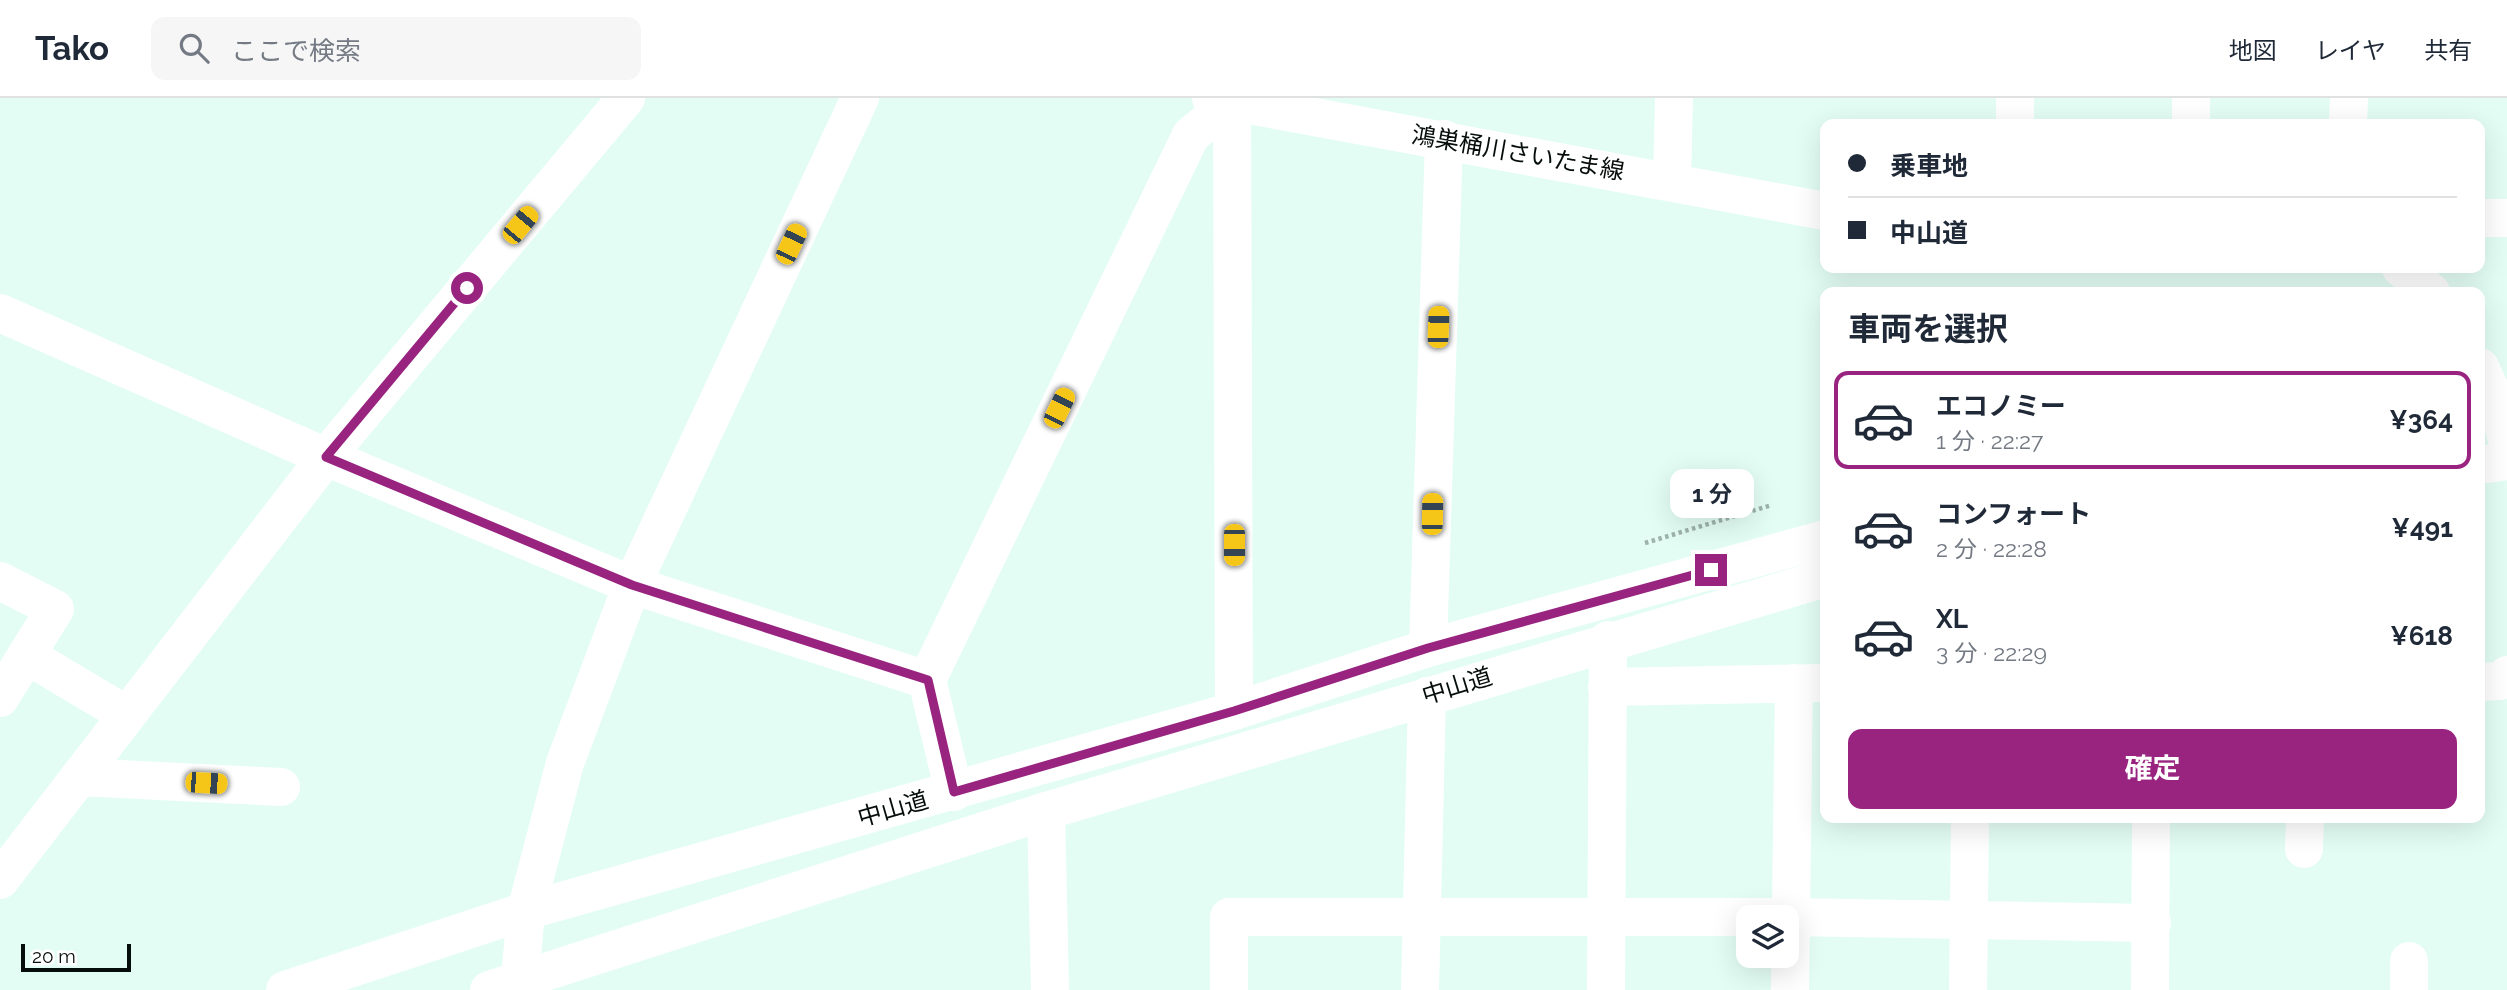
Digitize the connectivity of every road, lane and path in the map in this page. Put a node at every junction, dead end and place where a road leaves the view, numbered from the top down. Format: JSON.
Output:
{"nodes":[{"id":1,"x":626,"y":98,"type":"edge"},
{"id":2,"x":860,"y":98,"type":"edge"},
{"id":3,"x":1674,"y":98,"type":"edge"},
{"id":4,"x":2015,"y":98,"type":"edge"},
{"id":5,"x":2191,"y":98,"type":"edge"},
{"id":6,"x":2349,"y":98,"type":"edge"},
{"id":7,"x":1222,"y":100,"type":"edge"},
{"id":8,"x":2015,"y":119,"type":"edge"},
{"id":9,"x":2191,"y":119,"type":"edge"},
{"id":10,"x":2348,"y":119,"type":"edge"},
{"id":11,"x":1444,"y":139,"type":"junction"},
{"id":12,"x":1672,"y":181,"type":"junction"},
{"id":13,"x":1820,"y":210,"type":"edge"},
{"id":14,"x":2485,"y":218,"type":"edge"},
{"id":15,"x":2507,"y":218,"type":"edge"},
{"id":16,"x":2407,"y":273,"type":"edge"},
{"id":17,"x":2425,"y":287,"type":"edge"},
{"id":18,"x":0,"y":313,"type":"edge"},
{"id":19,"x":2485,"y":381,"type":"edge"},
{"id":20,"x":2498,"y":418,"type":"edge"},
{"id":21,"x":326,"y":457,"type":"junction"},
{"id":22,"x":2507,"y":461,"type":"edge"},
{"id":23,"x":2485,"y":464,"type":"edge"},
{"id":24,"x":1772,"y":505,"type":"dead end"},
{"id":25,"x":1820,"y":540,"type":"edge"},
{"id":26,"x":1645,"y":542,"type":"dead end"},
{"id":27,"x":1820,"y":579,"type":"edge"},
{"id":28,"x":0,"y":581,"type":"edge"},
{"id":29,"x":632,"y":585,"type":"junction"},
{"id":30,"x":1608,"y":640,"type":"junction"},
{"id":31,"x":1428,"y":648,"type":"junction"},
{"id":32,"x":26,"y":655,"type":"junction"},
{"id":33,"x":2507,"y":675,"type":"edge"},
{"id":34,"x":928,"y":680,"type":"junction"},
{"id":35,"x":2485,"y":682,"type":"edge"},
{"id":36,"x":1810,"y":683,"type":"edge"},
{"id":37,"x":1607,"y":687,"type":"junction"},
{"id":38,"x":1427,"y":696,"type":"junction"},
{"id":39,"x":0,"y":698,"type":"edge"},
{"id":40,"x":1234,"y":711,"type":"junction"},
{"id":41,"x":127,"y":715,"type":"junction"},
{"id":42,"x":79,"y":777,"type":"junction"},
{"id":43,"x":281,"y":786,"type":"dead end"},
{"id":44,"x":954,"y":792,"type":"junction"},
{"id":45,"x":1046,"y":811,"type":"junction"},
{"id":46,"x":1970,"y":823,"type":"edge"},
{"id":47,"x":2151,"y":823,"type":"edge"},
{"id":48,"x":0,"y":880,"type":"edge"},
{"id":49,"x":1789,"y":905,"type":"edge"},
{"id":50,"x":526,"y":911,"type":"junction"},
{"id":51,"x":1606,"y":914,"type":"junction"},
{"id":52,"x":1421,"y":916,"type":"junction"},
{"id":53,"x":1736,"y":916,"type":"edge"},
{"id":54,"x":1799,"y":917,"type":"edge"},
{"id":55,"x":1969,"y":920,"type":"junction"},
{"id":56,"x":2152,"y":923,"type":"junction"},
{"id":57,"x":1789,"y":968,"type":"edge"},
{"id":58,"x":509,"y":987,"type":"edge"},
{"id":59,"x":285,"y":990,"type":"edge"},
{"id":60,"x":1050,"y":990,"type":"edge"},
{"id":61,"x":1229,"y":990,"type":"edge"},
{"id":62,"x":1420,"y":990,"type":"edge"},
{"id":63,"x":1606,"y":990,"type":"edge"},
{"id":64,"x":1790,"y":990,"type":"edge"},
{"id":65,"x":1968,"y":990,"type":"edge"},
{"id":66,"x":2150,"y":990,"type":"edge"}],
"edges":[{"from":1,"to":21,"type":"main road"},
{"from":2,"to":29,"type":"main road"},
{"from":3,"to":12,"type":"main road"},
{"from":4,"to":8,"type":"main road"},
{"from":5,"to":9,"type":"main road"},
{"from":6,"to":10,"type":"main road"},
{"from":7,"to":11,"type":"main road","name":"鴻巣桶川さいたま線"},
{"from":7,"to":34,"type":"main road"},
{"from":7,"to":40,"type":"main road"},
{"from":11,"to":12,"type":"main road","name":"鴻巣桶川さいたま線"},
{"from":11,"to":31,"type":"main road"},
{"from":12,"to":13,"type":"main road","name":"鴻巣桶川さいたま線"},
{"from":14,"to":15,"type":"main road"},
{"from":16,"to":17,"type":"main road"},
{"from":18,"to":21,"type":"main road"},
{"from":19,"to":20,"type":"main road"},
{"from":21,"to":29,"type":"main road"},
{"from":21,"to":41,"type":"main road"},
{"from":22,"to":23,"type":"main road"},
{"from":24,"to":26,"type":"path"},
{"from":25,"to":31,"type":"main road","name":"中山道"},
{"from":27,"to":30,"type":"main road","name":"中山道"},
{"from":28,"to":32,"type":"main road"},
{"from":29,"to":34,"type":"main road"},
{"from":29,"to":50,"type":"main road"},
{"from":30,"to":37,"type":"main road"},
{"from":30,"to":38,"type":"main road","name":"中山道"},
{"from":31,"to":40,"type":"main road","name":"中山道"},
{"from":32,"to":39,"type":"main road"},
{"from":32,"to":41,"type":"main road"},
{"from":33,"to":35,"type":"main road"},
{"from":34,"to":44,"type":"main road"},
{"from":36,"to":37,"type":"main road"},
{"from":36,"to":49,"type":"main road"},
{"from":37,"to":51,"type":"main road"},
{"from":38,"to":45,"type":"main road","name":"中山道"},
{"from":38,"to":52,"type":"main road"},
{"from":40,"to":44,"type":"main road","name":"中山道"},
{"from":41,"to":42,"type":"main road"},
{"from":42,"to":43,"type":"main road"},
{"from":42,"to":48,"type":"main road"},
{"from":44,"to":50,"type":"main road","name":"中山道"},
{"from":45,"to":58,"type":"main road","name":"中山道"},
{"from":45,"to":60,"type":"main road"},
{"from":46,"to":55,"type":"main road"},
{"from":47,"to":56,"type":"main road"},
{"from":50,"to":58,"type":"main road"},
{"from":50,"to":59,"type":"main road","name":"中山道"},
{"from":51,"to":52,"type":"main road"},
{"from":51,"to":53,"type":"main road"},
{"from":51,"to":63,"type":"main road"},
{"from":52,"to":61,"type":"main road"},
{"from":52,"to":62,"type":"main road"},
{"from":54,"to":55,"type":"main road"},
{"from":55,"to":56,"type":"main road"},
{"from":55,"to":65,"type":"main road"},
{"from":56,"to":66,"type":"main road"},
{"from":57,"to":64,"type":"main road"}]}
